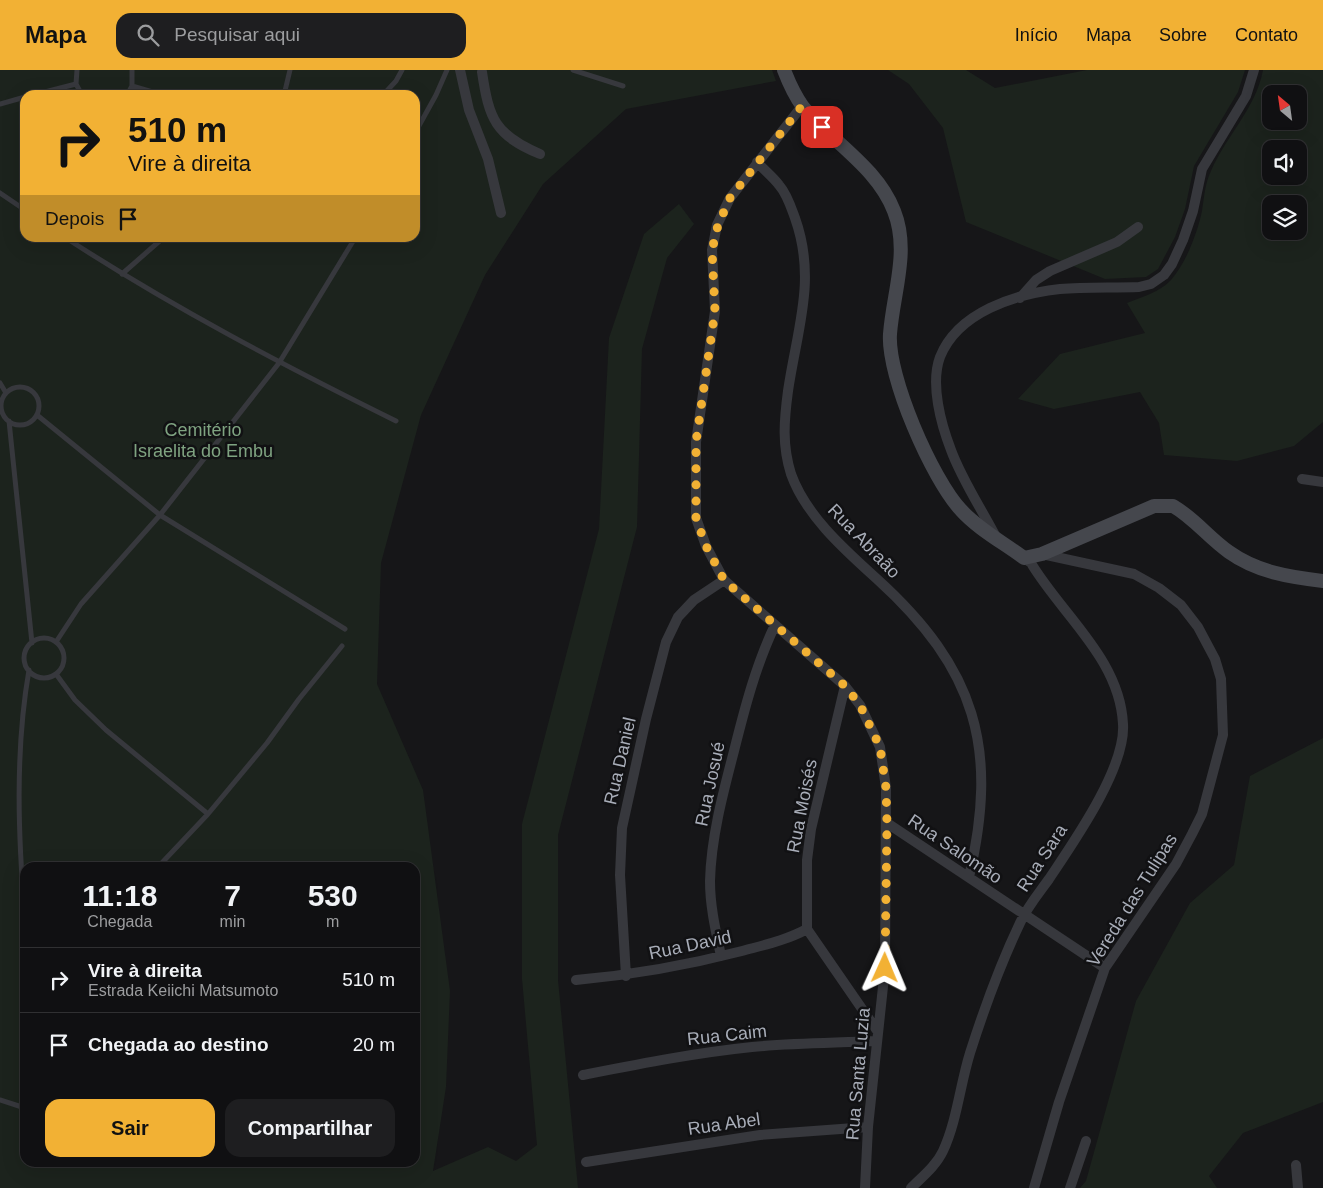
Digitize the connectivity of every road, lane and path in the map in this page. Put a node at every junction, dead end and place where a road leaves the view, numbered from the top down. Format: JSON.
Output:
{"nodes":[{"id":1,"x":76,"y":70,"type":"edge"},
{"id":2,"x":132,"y":70,"type":"edge"},
{"id":3,"x":290,"y":70,"type":"edge"},
{"id":4,"x":402,"y":70,"type":"edge"},
{"id":5,"x":448,"y":70,"type":"edge"},
{"id":6,"x":460,"y":70,"type":"edge"},
{"id":7,"x":573,"y":70,"type":"edge"},
{"id":8,"x":784,"y":70,"type":"edge"},
{"id":9,"x":1254,"y":70,"type":"edge"},
{"id":10,"x":482,"y":72,"type":"dead end"},
{"id":11,"x":76,"y":84,"type":"junction"},
{"id":12,"x":132,"y":86,"type":"junction"},
{"id":13,"x":623,"y":86,"type":"dead end"},
{"id":14,"x":53,"y":90,"type":"edge"},
{"id":15,"x":79,"y":90,"type":"edge"},
{"id":16,"x":130,"y":90,"type":"edge"},
{"id":17,"x":146,"y":90,"type":"edge"},
{"id":18,"x":285,"y":90,"type":"edge"},
{"id":19,"x":388,"y":90,"type":"edge"},
{"id":20,"x":20,"y":98,"type":"edge"},
{"id":21,"x":0,"y":104,"type":"edge"},
{"id":22,"x":802,"y":106,"type":"junction"},
{"id":23,"x":420,"y":123,"type":"edge"},
{"id":24,"x":540,"y":154,"type":"dead end"},
{"id":25,"x":757,"y":162,"type":"junction"},
{"id":26,"x":0,"y":194,"type":"edge"},
{"id":27,"x":20,"y":207,"type":"edge"},
{"id":28,"x":501,"y":214,"type":"dead end"},
{"id":29,"x":1138,"y":227,"type":"dead end"},
{"id":30,"x":72,"y":242,"type":"edge"},
{"id":31,"x":158,"y":242,"type":"edge"},
{"id":32,"x":353,"y":242,"type":"edge"},
{"id":33,"x":122,"y":274,"type":"junction"},
{"id":34,"x":1020,"y":298,"type":"junction"},
{"id":35,"x":279,"y":363,"type":"junction"},
{"id":36,"x":0,"y":383,"type":"edge"},
{"id":37,"x":6,"y":393,"type":"junction"},
{"id":38,"x":37,"y":415,"type":"junction"},
{"id":39,"x":9,"y":421,"type":"junction"},
{"id":40,"x":396,"y":421,"type":"dead end"},
{"id":41,"x":1302,"y":479,"type":"dead end"},
{"id":42,"x":1323,"y":482,"type":"edge"},
{"id":43,"x":160,"y":515,"type":"junction"},
{"id":44,"x":998,"y":540,"type":"junction"},
{"id":45,"x":1042,"y":554,"type":"junction"},
{"id":46,"x":1024,"y":558,"type":"junction"},
{"id":47,"x":724,"y":580,"type":"junction"},
{"id":48,"x":1323,"y":581,"type":"edge"},
{"id":49,"x":775,"y":625,"type":"junction"},
{"id":50,"x":345,"y":629,"type":"dead end"},
{"id":51,"x":56,"y":642,"type":"junction"},
{"id":52,"x":32,"y":643,"type":"junction"},
{"id":53,"x":342,"y":646,"type":"dead end"},
{"id":54,"x":29,"y":670,"type":"junction"},
{"id":55,"x":56,"y":674,"type":"junction"},
{"id":56,"x":845,"y":686,"type":"junction"},
{"id":57,"x":208,"y":814,"type":"junction"},
{"id":58,"x":887,"y":823,"type":"junction"},
{"id":59,"x":22,"y":862,"type":"edge"},
{"id":60,"x":163,"y":862,"type":"edge"},
{"id":61,"x":969,"y":877,"type":"junction"},
{"id":62,"x":1024,"y":914,"type":"junction"},
{"id":63,"x":807,"y":929,"type":"junction"},
{"id":64,"x":721,"y":956,"type":"junction"},
{"id":65,"x":1105,"y":968,"type":"junction"},
{"id":66,"x":626,"y":976,"type":"junction"},
{"id":67,"x":576,"y":980,"type":"dead end"},
{"id":68,"x":878,"y":1037,"type":"junction"},
{"id":69,"x":583,"y":1076,"type":"dead end"},
{"id":70,"x":0,"y":1100,"type":"edge"},
{"id":71,"x":20,"y":1106,"type":"edge"},
{"id":72,"x":868,"y":1127,"type":"junction"},
{"id":73,"x":1086,"y":1142,"type":"dead end"},
{"id":74,"x":586,"y":1162,"type":"dead end"},
{"id":75,"x":1296,"y":1165,"type":"dead end"},
{"id":76,"x":865,"y":1188,"type":"edge"},
{"id":77,"x":911,"y":1188,"type":"edge"},
{"id":78,"x":1034,"y":1188,"type":"edge"},
{"id":79,"x":1070,"y":1188,"type":"edge"},
{"id":80,"x":1298,"y":1188,"type":"edge"}],
"edges":[{"from":1,"to":11,"type":"lane"},
{"from":2,"to":12,"type":"lane"},
{"from":3,"to":18,"type":"lane"},
{"from":4,"to":19,"type":"lane"},
{"from":5,"to":23,"type":"lane"},
{"from":6,"to":28,"type":"street"},
{"from":7,"to":13,"type":"lane"},
{"from":8,"to":22,"type":"main road"},
{"from":9,"to":34,"type":"street"},
{"from":10,"to":24,"type":"street"},
{"from":11,"to":14,"type":"lane"},
{"from":11,"to":15,"type":"lane"},
{"from":12,"to":16,"type":"lane"},
{"from":12,"to":17,"type":"lane"},
{"from":20,"to":21,"type":"lane"},
{"from":22,"to":25,"type":"street","name":"Rua Santa Luzia"},
{"from":22,"to":44,"type":"main road"},
{"from":25,"to":47,"type":"street","name":"Rua Santa Luzia"},
{"from":25,"to":61,"type":"street","name":"Rua Abraão"},
{"from":26,"to":27,"type":"lane"},
{"from":29,"to":34,"type":"street"},
{"from":30,"to":33,"type":"lane"},
{"from":31,"to":33,"type":"lane"},
{"from":32,"to":35,"type":"lane"},
{"from":33,"to":35,"type":"lane"},
{"from":34,"to":44,"type":"street"},
{"from":35,"to":40,"type":"lane"},
{"from":35,"to":43,"type":"lane"},
{"from":36,"to":37,"type":"lane"},
{"from":37,"to":38,"type":"lane"},
{"from":37,"to":39,"type":"lane"},
{"from":38,"to":39,"type":"lane"},
{"from":38,"to":43,"type":"lane"},
{"from":39,"to":52,"type":"lane"},
{"from":41,"to":42,"type":"street"},
{"from":43,"to":50,"type":"lane"},
{"from":43,"to":51,"type":"lane"},
{"from":44,"to":46,"type":"main road"},
{"from":45,"to":46,"type":"main road"},
{"from":45,"to":48,"type":"main road"},
{"from":45,"to":65,"type":"street","name":"Vereda das Tulipas"},
{"from":46,"to":62,"type":"street","name":"Rua Sara"},
{"from":47,"to":49,"type":"street","name":"Rua Santa Luzia"},
{"from":47,"to":66,"type":"street","name":"Rua Daniel"},
{"from":49,"to":56,"type":"street","name":"Rua Santa Luzia"},
{"from":49,"to":64,"type":"street","name":"Rua Josué"},
{"from":51,"to":52,"type":"lane"},
{"from":51,"to":55,"type":"lane"},
{"from":52,"to":54,"type":"lane"},
{"from":53,"to":57,"type":"lane"},
{"from":54,"to":55,"type":"lane"},
{"from":54,"to":59,"type":"lane"},
{"from":55,"to":57,"type":"lane"},
{"from":56,"to":58,"type":"street","name":"Rua Santa Luzia"},
{"from":56,"to":63,"type":"street","name":"Rua Moisés"},
{"from":57,"to":60,"type":"lane"},
{"from":58,"to":61,"type":"street","name":"Rua Salomão"},
{"from":58,"to":68,"type":"street","name":"Rua Santa Luzia"},
{"from":61,"to":62,"type":"street","name":"Rua Salomão"},
{"from":62,"to":65,"type":"street","name":"Rua Salomão"},
{"from":62,"to":77,"type":"street","name":"Rua Sara"},
{"from":63,"to":64,"type":"street","name":"Rua David"},
{"from":63,"to":68,"type":"street"},
{"from":64,"to":66,"type":"street","name":"Rua David"},
{"from":65,"to":78,"type":"street","name":"Vereda das Tulipas"},
{"from":66,"to":67,"type":"street","name":"Rua David"},
{"from":68,"to":69,"type":"street","name":"Rua Caim"},
{"from":68,"to":72,"type":"street","name":"Rua Santa Luzia"},
{"from":70,"to":71,"type":"lane"},
{"from":72,"to":74,"type":"street","name":"Rua Abel"},
{"from":72,"to":76,"type":"street","name":"Rua Santa Luzia"},
{"from":73,"to":79,"type":"street"},
{"from":75,"to":80,"type":"street"}]}
